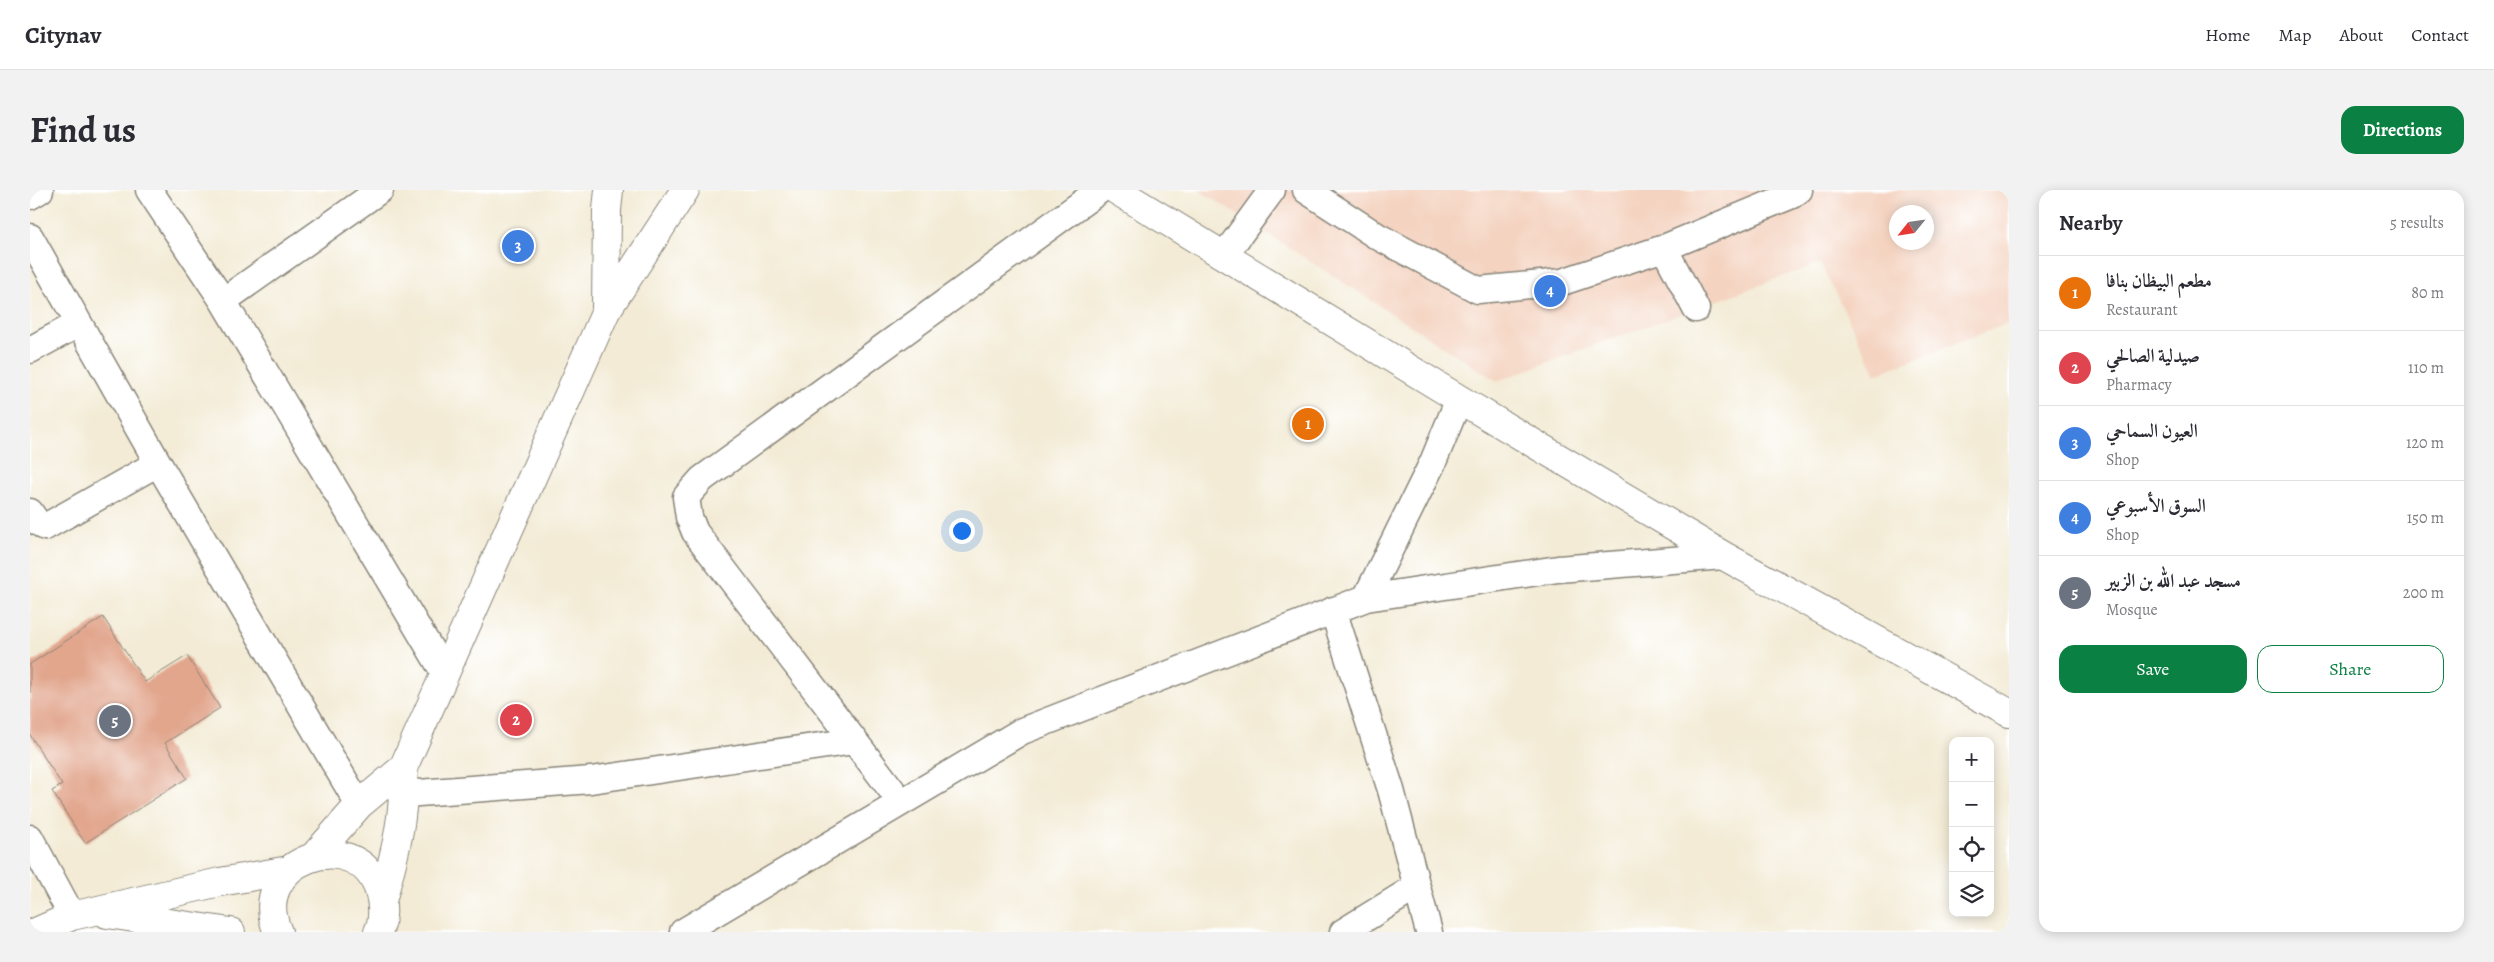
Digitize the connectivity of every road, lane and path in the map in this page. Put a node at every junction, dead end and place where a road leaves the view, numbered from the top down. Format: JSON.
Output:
{"nodes":[{"id":1,"x":40,"y":190,"type":"edge"},
{"id":2,"x":149,"y":190,"type":"edge"},
{"id":3,"x":380,"y":190,"type":"edge"},
{"id":4,"x":609,"y":190,"type":"edge"},
{"id":5,"x":685,"y":190,"type":"edge"},
{"id":6,"x":1100,"y":190,"type":"edge"},
{"id":7,"x":1116,"y":190,"type":"edge"},
{"id":8,"x":1272,"y":190,"type":"edge"},
{"id":9,"x":1306,"y":190,"type":"edge"},
{"id":10,"x":1799,"y":190,"type":"edge"},
{"id":11,"x":30,"y":196,"type":"edge"},
{"id":12,"x":30,"y":237,"type":"edge"},
{"id":13,"x":1664,"y":248,"type":"junction"},
{"id":14,"x":1224,"y":256,"type":"junction"},
{"id":15,"x":223,"y":301,"type":"junction"},
{"id":16,"x":1696,"y":309,"type":"dead end"},
{"id":17,"x":606,"y":311,"type":"junction"},
{"id":18,"x":78,"y":324,"type":"junction"},
{"id":19,"x":30,"y":350,"type":"edge"},
{"id":20,"x":1459,"y":399,"type":"junction"},
{"id":21,"x":158,"y":463,"type":"junction"},
{"id":22,"x":30,"y":512,"type":"edge"},
{"id":23,"x":1724,"y":556,"type":"junction"},
{"id":24,"x":1366,"y":598,"type":"junction"},
{"id":25,"x":1333,"y":610,"type":"junction"},
{"id":26,"x":445,"y":674,"type":"junction"},
{"id":27,"x":2009,"y":713,"type":"edge"},
{"id":28,"x":854,"y":741,"type":"junction"},
{"id":29,"x":404,"y":781,"type":"junction"},
{"id":30,"x":901,"y":802,"type":"junction"},
{"id":31,"x":359,"y":805,"type":"junction"},
{"id":32,"x":30,"y":838,"type":"edge"},
{"id":33,"x":315,"y":855,"type":"junction"},
{"id":34,"x":289,"y":870,"type":"junction"},
{"id":35,"x":1416,"y":887,"type":"junction"},
{"id":36,"x":382,"y":901,"type":"junction"},
{"id":37,"x":81,"y":914,"type":"junction"},
{"id":38,"x":380,"y":931,"type":"edge"},
{"id":39,"x":36,"y":932,"type":"edge"},
{"id":40,"x":230,"y":932,"type":"edge"},
{"id":41,"x":278,"y":932,"type":"edge"},
{"id":42,"x":683,"y":932,"type":"edge"},
{"id":43,"x":1343,"y":932,"type":"edge"},
{"id":44,"x":1429,"y":932,"type":"edge"}],
"edges":[{"from":1,"to":11,"type":"street"},
{"from":2,"to":15,"type":"street"},
{"from":3,"to":15,"type":"street"},
{"from":4,"to":17,"type":"main road"},
{"from":5,"to":17,"type":"main road"},
{"from":6,"to":28,"type":"street"},
{"from":7,"to":14,"type":"main road"},
{"from":8,"to":14,"type":"street"},
{"from":9,"to":13,"type":"street"},
{"from":10,"to":13,"type":"street"},
{"from":12,"to":18,"type":"street"},
{"from":13,"to":16,"type":"street"},
{"from":14,"to":20,"type":"main road"},
{"from":15,"to":26,"type":"street"},
{"from":17,"to":26,"type":"main road"},
{"from":18,"to":19,"type":"street"},
{"from":18,"to":21,"type":"street"},
{"from":20,"to":23,"type":"main road"},
{"from":20,"to":24,"type":"street"},
{"from":21,"to":22,"type":"street"},
{"from":21,"to":31,"type":"street"},
{"from":23,"to":24,"type":"street"},
{"from":23,"to":27,"type":"main road"},
{"from":24,"to":25,"type":"street"},
{"from":25,"to":30,"type":"street"},
{"from":25,"to":35,"type":"street"},
{"from":26,"to":29,"type":"main road"},
{"from":28,"to":29,"type":"street"},
{"from":28,"to":30,"type":"street"},
{"from":29,"to":31,"type":"main road"},
{"from":29,"to":36,"type":"main road"},
{"from":30,"to":42,"type":"street"},
{"from":31,"to":33,"type":"main road"},
{"from":32,"to":37,"type":"street"},
{"from":33,"to":34,"type":"main road"},
{"from":33,"to":36,"type":"main road"},
{"from":34,"to":37,"type":"main road"},
{"from":34,"to":41,"type":"main road"},
{"from":35,"to":43,"type":"street"},
{"from":35,"to":44,"type":"street"},
{"from":36,"to":38,"type":"main road"},
{"from":37,"to":39,"type":"main road"},
{"from":37,"to":40,"type":"main road"}]}
